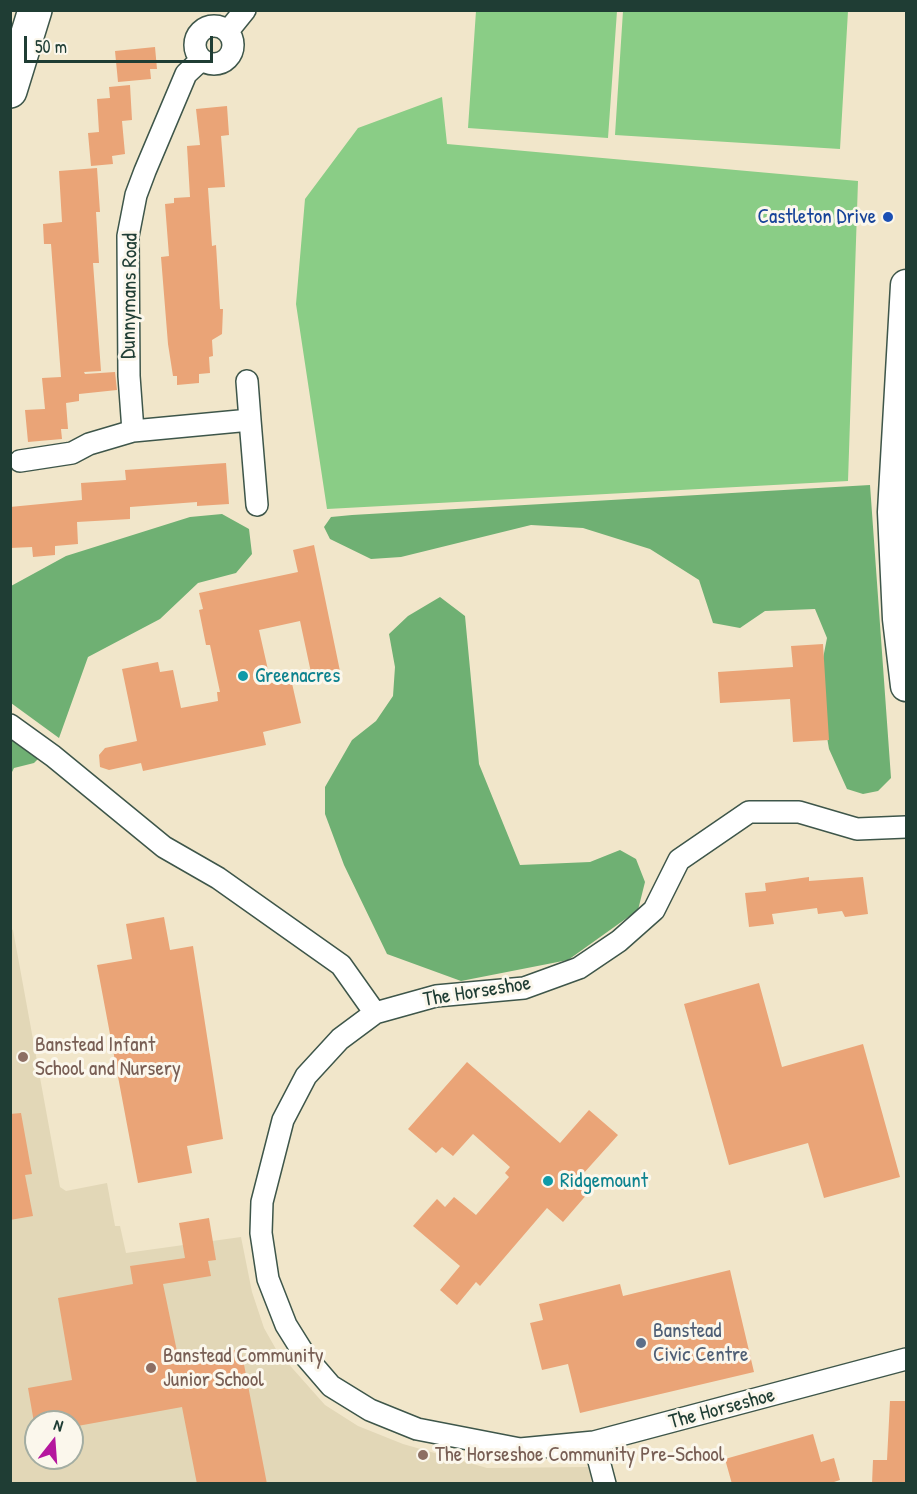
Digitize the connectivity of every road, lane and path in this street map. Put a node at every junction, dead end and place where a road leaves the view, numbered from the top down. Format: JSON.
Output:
{"nodes":[{"id":1,"x":35,"y":10,"type":"edge"},
{"id":2,"x":245,"y":10,"type":"edge"},
{"id":3,"x":10,"y":91,"type":"edge"},
{"id":4,"x":906,"y":285,"type":"edge"},
{"id":5,"x":247,"y":381,"type":"dead end"},
{"id":6,"x":250,"y":420,"type":"junction"},
{"id":7,"x":133,"y":431,"type":"junction"},
{"id":8,"x":20,"y":461,"type":"dead end"},
{"id":9,"x":257,"y":505,"type":"dead end"},
{"id":10,"x":900,"y":511,"type":"edge"},
{"id":11,"x":906,"y":686,"type":"edge"},
{"id":12,"x":10,"y":725,"type":"edge"},
{"id":13,"x":906,"y":827,"type":"edge"},
{"id":14,"x":375,"y":1013,"type":"junction"},
{"id":15,"x":906,"y":1359,"type":"edge"},
{"id":16,"x":594,"y":1442,"type":"junction"},
{"id":17,"x":605,"y":1484,"type":"edge"}],
"edges":[{"from":1,"to":3,"type":"highway"},
{"from":2,"to":7,"type":"street","name":"Dunnymans Road"},
{"from":4,"to":10,"type":"main road"},
{"from":5,"to":6,"type":"street"},
{"from":6,"to":7,"type":"street"},
{"from":6,"to":9,"type":"street"},
{"from":7,"to":8,"type":"street"},
{"from":10,"to":11,"type":"main road"},
{"from":12,"to":14,"type":"street"},
{"from":13,"to":14,"type":"street","name":"The Horseshoe"},
{"from":14,"to":16,"type":"street","name":"The Horseshoe"},
{"from":15,"to":16,"type":"street","name":"The Horseshoe"},
{"from":16,"to":17,"type":"street"}]}
